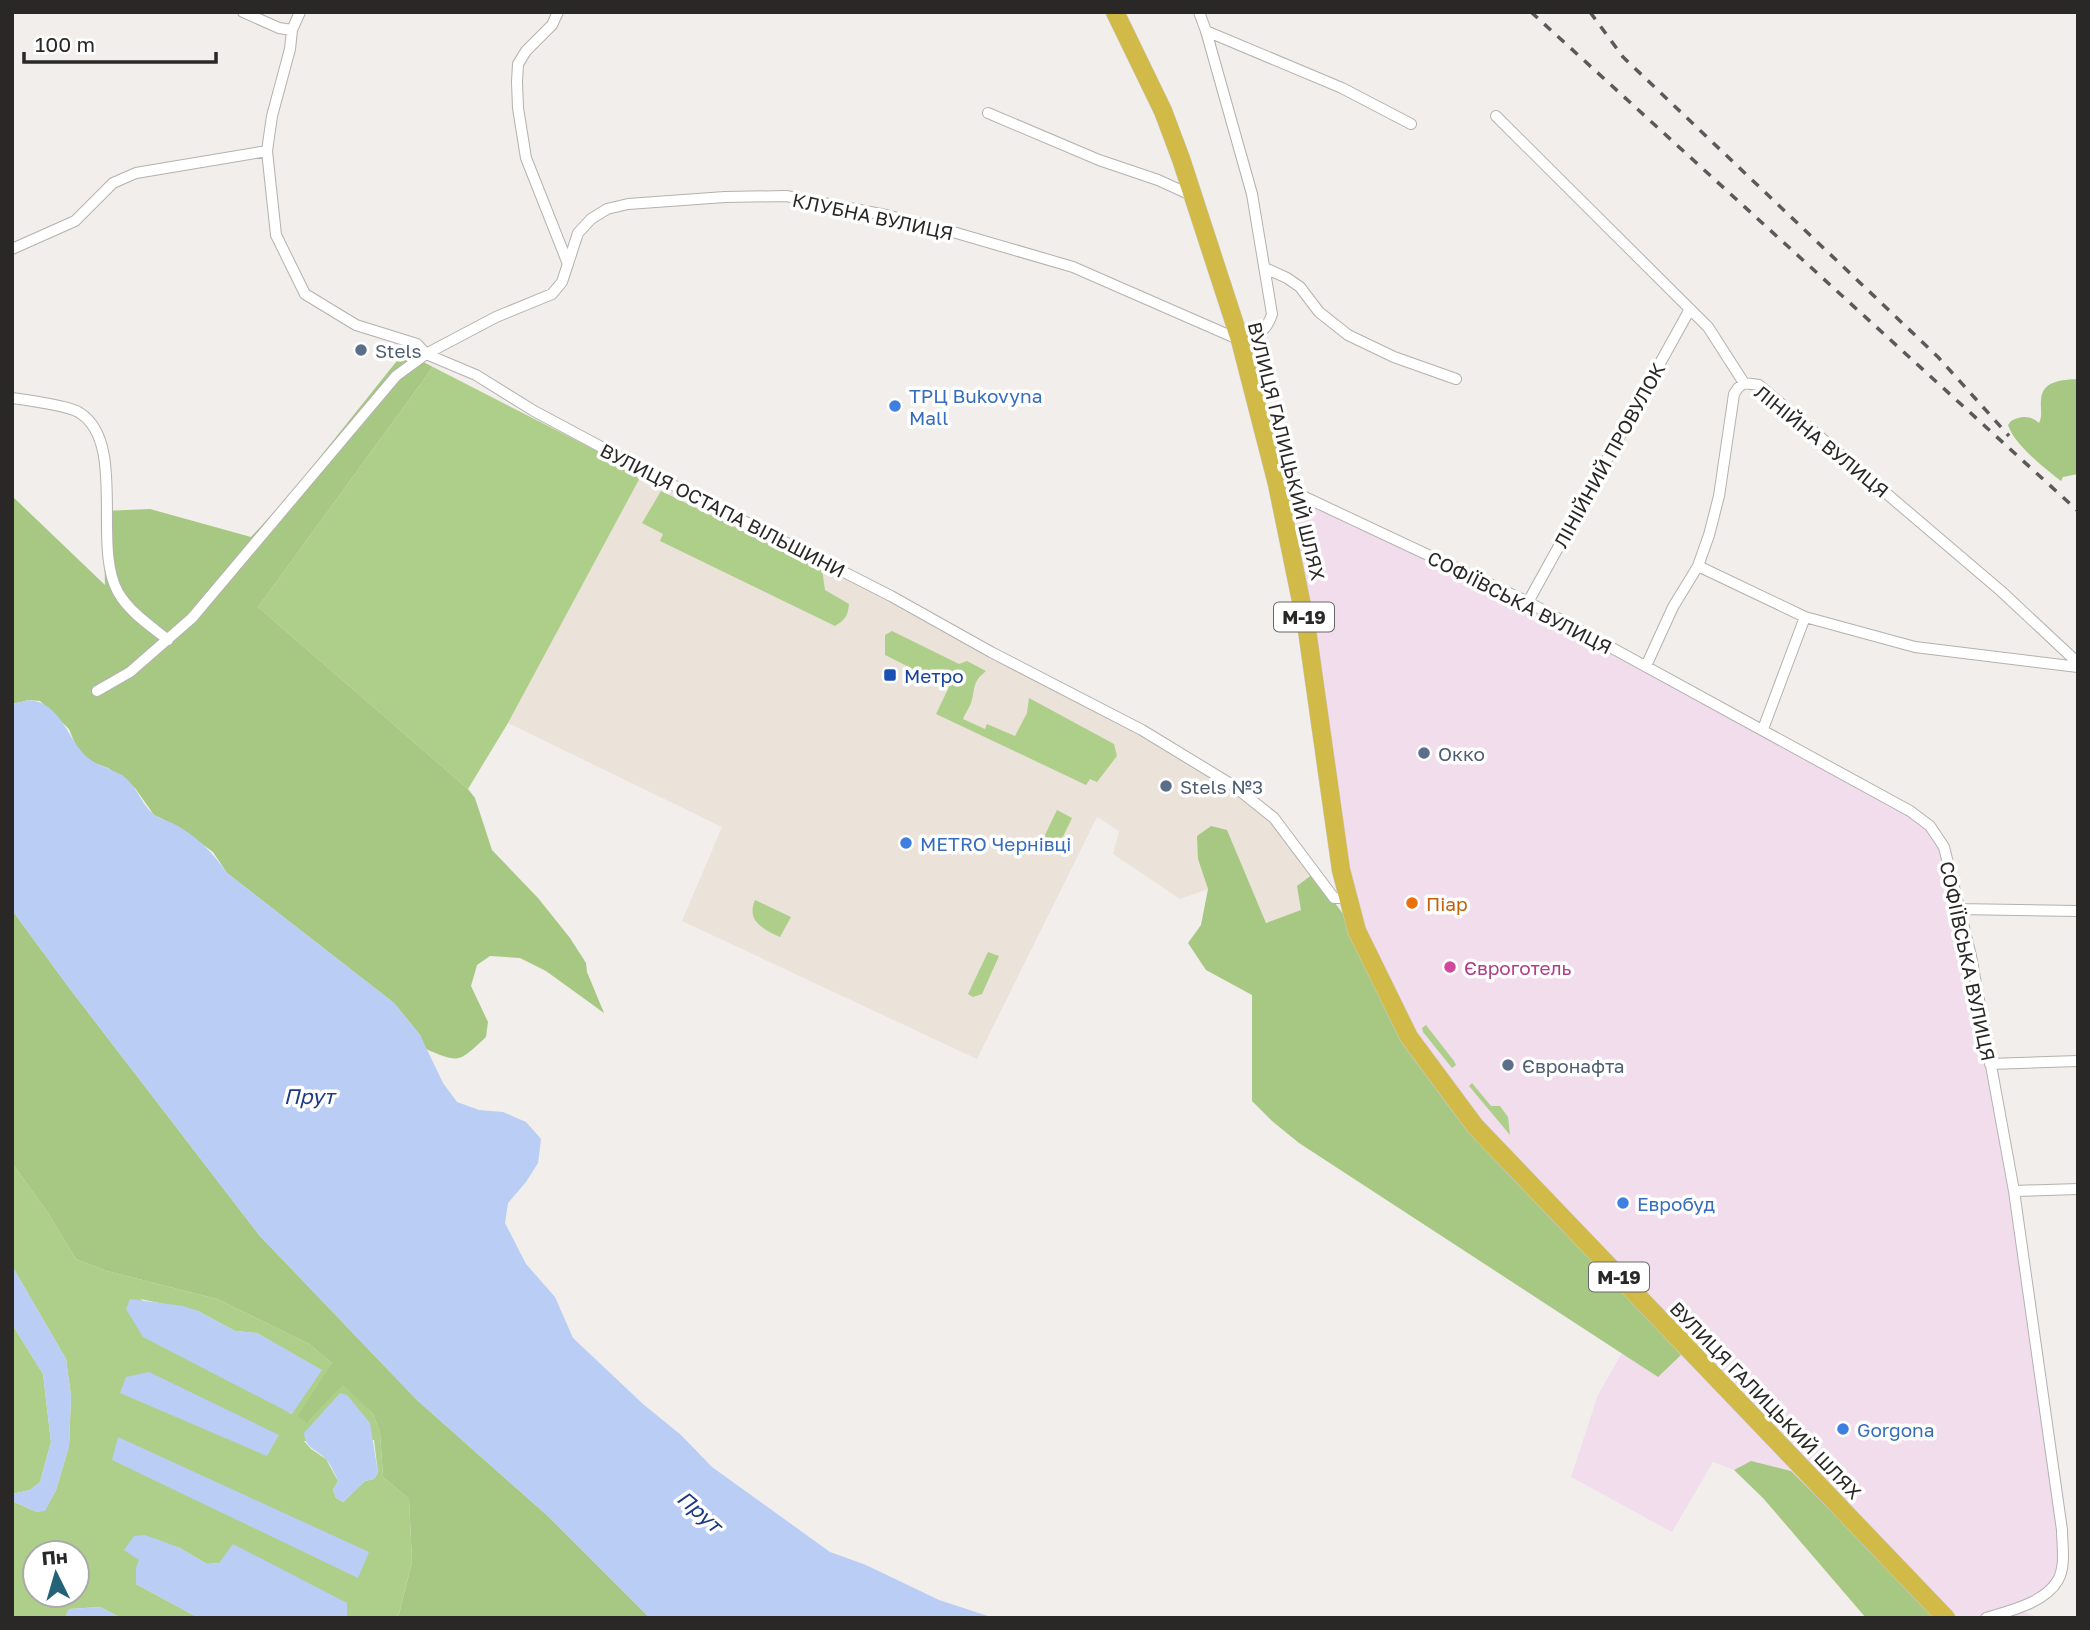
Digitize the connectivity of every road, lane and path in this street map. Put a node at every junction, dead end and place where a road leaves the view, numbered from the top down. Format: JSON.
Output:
{"nodes":[{"id":1,"x":243,"y":12,"type":"edge"},
{"id":2,"x":300,"y":12,"type":"edge"},
{"id":3,"x":558,"y":12,"type":"edge"},
{"id":4,"x":1115,"y":12,"type":"edge"},
{"id":5,"x":1199,"y":12,"type":"edge"},
{"id":6,"x":292,"y":30,"type":"junction"},
{"id":7,"x":1206,"y":30,"type":"junction"},
{"id":8,"x":988,"y":113,"type":"dead end"},
{"id":9,"x":1496,"y":116,"type":"dead end"},
{"id":10,"x":1411,"y":124,"type":"dead end"},
{"id":11,"x":267,"y":151,"type":"junction"},
{"id":12,"x":1195,"y":196,"type":"junction"},
{"id":13,"x":12,"y":249,"type":"edge"},
{"id":14,"x":568,"y":264,"type":"junction"},
{"id":15,"x":1265,"y":268,"type":"junction"},
{"id":16,"x":1690,"y":309,"type":"junction"},
{"id":17,"x":1240,"y":340,"type":"junction"},
{"id":18,"x":426,"y":354,"type":"junction"},
{"id":19,"x":1456,"y":379,"type":"dead end"},
{"id":20,"x":1744,"y":383,"type":"junction"},
{"id":21,"x":12,"y":398,"type":"edge"},
{"id":22,"x":1277,"y":484,"type":"junction"},
{"id":23,"x":1698,"y":566,"type":"junction"},
{"id":24,"x":1528,"y":601,"type":"junction"},
{"id":25,"x":1805,"y":617,"type":"junction"},
{"id":26,"x":168,"y":640,"type":"junction"},
{"id":27,"x":2078,"y":665,"type":"edge"},
{"id":28,"x":1646,"y":666,"type":"junction"},
{"id":29,"x":97,"y":691,"type":"dead end"},
{"id":30,"x":1763,"y":729,"type":"junction"},
{"id":31,"x":1348,"y":898,"type":"junction"},
{"id":32,"x":1957,"y":909,"type":"junction"},
{"id":33,"x":2078,"y":911,"type":"edge"},
{"id":34,"x":2078,"y":1061,"type":"edge"},
{"id":35,"x":1990,"y":1064,"type":"junction"},
{"id":36,"x":2078,"y":1189,"type":"edge"},
{"id":37,"x":2014,"y":1191,"type":"junction"},
{"id":38,"x":1947,"y":1618,"type":"edge"},
{"id":39,"x":1986,"y":1618,"type":"edge"}],
"edges":[{"from":1,"to":6,"type":"street"},
{"from":2,"to":6,"type":"street","name":"ВУЛИЦЯ ОСТАПА ВІЛЬШИНИ"},
{"from":3,"to":14,"type":"street"},
{"from":4,"to":12,"type":"highway","name":"ВУЛИЦЯ ГАЛИЦЬКИЙ ШЛЯХ","number":"М-19"},
{"from":5,"to":7,"type":"street"},
{"from":6,"to":11,"type":"street","name":"ВУЛИЦЯ ОСТАПА ВІЛЬШИНИ"},
{"from":7,"to":10,"type":"street"},
{"from":7,"to":15,"type":"street"},
{"from":8,"to":12,"type":"street"},
{"from":9,"to":16,"type":"street","name":"ЛІНІЙНА ВУЛИЦЯ"},
{"from":11,"to":13,"type":"street"},
{"from":11,"to":18,"type":"street","name":"ВУЛИЦЯ ОСТАПА ВІЛЬШИНИ"},
{"from":12,"to":17,"type":"highway","name":"ВУЛИЦЯ ГАЛИЦЬКИЙ ШЛЯХ","number":"М-19"},
{"from":14,"to":17,"type":"street","name":"КЛУБНА ВУЛИЦЯ"},
{"from":14,"to":18,"type":"street","name":"КЛУБНА ВУЛИЦЯ"},
{"from":15,"to":17,"type":"street"},
{"from":15,"to":19,"type":"street"},
{"from":16,"to":20,"type":"street","name":"ЛІНІЙНА ВУЛИЦЯ"},
{"from":16,"to":24,"type":"street","name":"ЛІНІЙНИЙ ПРОВУЛОК"},
{"from":17,"to":22,"type":"highway","name":"ВУЛИЦЯ ГАЛИЦЬКИЙ ШЛЯХ","number":"М-19"},
{"from":18,"to":26,"type":"street","name":"КЛУБНА ВУЛИЦЯ"},
{"from":18,"to":31,"type":"street","name":"ВУЛИЦЯ ОСТАПА ВІЛЬШИНИ"},
{"from":20,"to":23,"type":"street"},
{"from":20,"to":27,"type":"street","name":"ЛІНІЙНА ВУЛИЦЯ"},
{"from":21,"to":26,"type":"street"},
{"from":22,"to":24,"type":"street","name":"СОФІЇВСЬКА ВУЛИЦЯ"},
{"from":22,"to":31,"type":"highway","name":"ВУЛИЦЯ ГАЛИЦЬКИЙ ШЛЯХ","number":"М-19"},
{"from":23,"to":25,"type":"street"},
{"from":23,"to":28,"type":"street"},
{"from":24,"to":28,"type":"street","name":"СОФІЇВСЬКА ВУЛИЦЯ"},
{"from":25,"to":27,"type":"street"},
{"from":25,"to":30,"type":"street"},
{"from":26,"to":29,"type":"street","name":"КЛУБНА ВУЛИЦЯ"},
{"from":28,"to":30,"type":"street","name":"СОФІЇВСЬКА ВУЛИЦЯ"},
{"from":30,"to":32,"type":"street","name":"СОФІЇВСЬКА ВУЛИЦЯ"},
{"from":31,"to":38,"type":"highway","name":"ВУЛИЦЯ ГАЛИЦЬКИЙ ШЛЯХ","number":"М-19"},
{"from":32,"to":33,"type":"street"},
{"from":32,"to":35,"type":"street","name":"СОФІЇВСЬКА ВУЛИЦЯ"},
{"from":34,"to":35,"type":"street"},
{"from":35,"to":37,"type":"street","name":"СОФІЇВСЬКА ВУЛИЦЯ"},
{"from":36,"to":37,"type":"street"},
{"from":37,"to":39,"type":"street","name":"СОФІЇВСЬКА ВУЛИЦЯ"}]}
